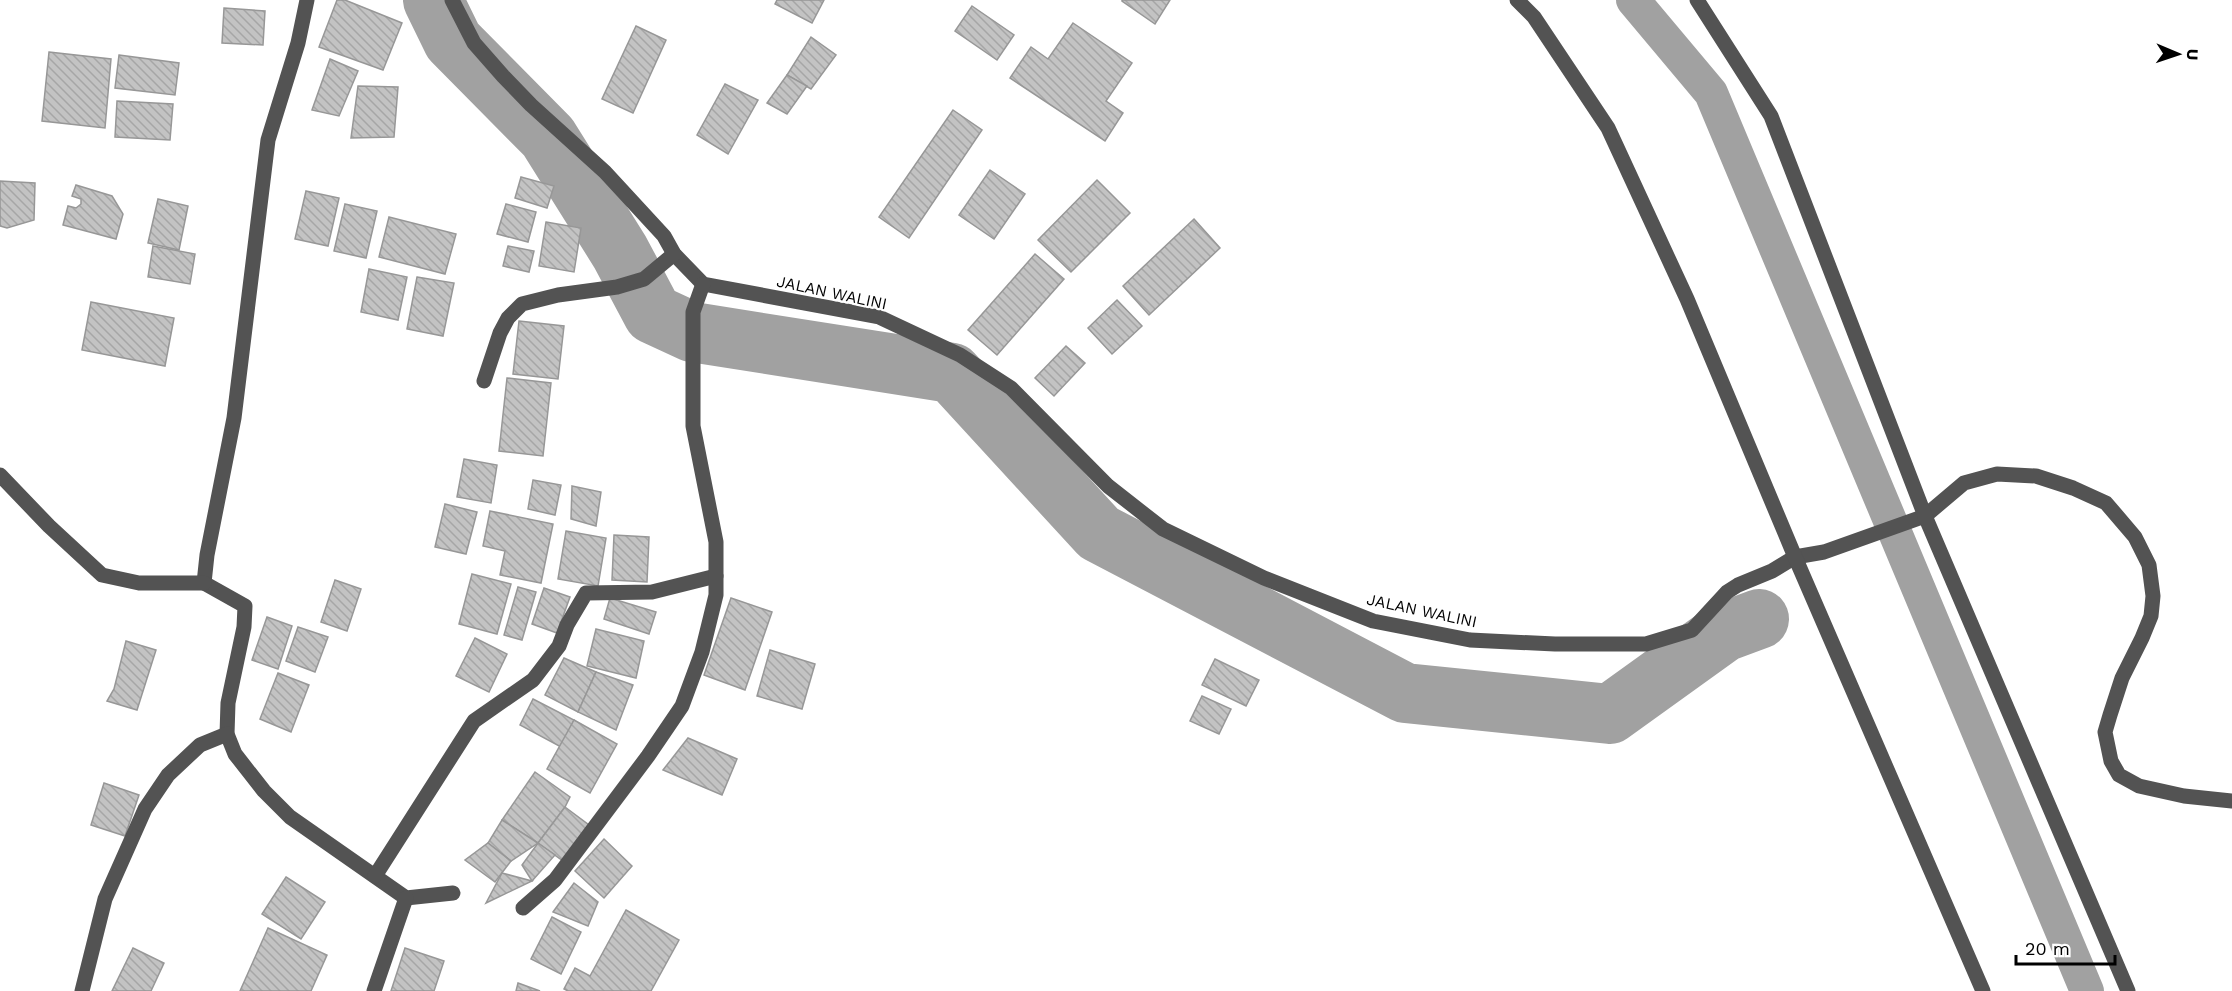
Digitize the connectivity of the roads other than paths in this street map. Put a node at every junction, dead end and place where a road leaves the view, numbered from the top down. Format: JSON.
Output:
{"nodes":[{"id":1,"x":307,"y":0,"type":"edge"},
{"id":2,"x":452,"y":0,"type":"edge"},
{"id":3,"x":1517,"y":0,"type":"edge"},
{"id":4,"x":1697,"y":0,"type":"edge"},
{"id":5,"x":674,"y":254,"type":"junction"},
{"id":6,"x":703,"y":284,"type":"junction"},
{"id":7,"x":484,"y":381,"type":"dead end"},
{"id":8,"x":0,"y":475,"type":"edge"},
{"id":9,"x":1925,"y":516,"type":"junction"},
{"id":10,"x":1795,"y":557,"type":"junction"},
{"id":11,"x":716,"y":576,"type":"junction"},
{"id":12,"x":204,"y":583,"type":"junction"},
{"id":13,"x":227,"y":734,"type":"junction"},
{"id":14,"x":2232,"y":801,"type":"edge"},
{"id":15,"x":375,"y":876,"type":"junction"},
{"id":16,"x":453,"y":893,"type":"dead end"},
{"id":17,"x":406,"y":898,"type":"junction"},
{"id":18,"x":523,"y":909,"type":"dead end"},
{"id":19,"x":82,"y":991,"type":"edge"},
{"id":20,"x":374,"y":991,"type":"edge"},
{"id":21,"x":1983,"y":991,"type":"edge"},
{"id":22,"x":2128,"y":991,"type":"edge"}],
"edges":[{"from":1,"to":12,"type":"street"},
{"from":2,"to":5,"type":"street"},
{"from":3,"to":10,"type":"street"},
{"from":4,"to":9,"type":"street"},
{"from":5,"to":6,"type":"street"},
{"from":5,"to":7,"type":"street"},
{"from":6,"to":10,"type":"street","name":"JALAN WALINI"},
{"from":6,"to":11,"type":"street"},
{"from":8,"to":12,"type":"street"},
{"from":9,"to":10,"type":"street","name":"JALAN WALINI"},
{"from":9,"to":14,"type":"street","name":"JALAN WALINI"},
{"from":9,"to":22,"type":"street"},
{"from":10,"to":21,"type":"street"},
{"from":11,"to":15,"type":"street"},
{"from":11,"to":18,"type":"street"},
{"from":12,"to":13,"type":"street"},
{"from":13,"to":15,"type":"street"},
{"from":13,"to":19,"type":"street"},
{"from":15,"to":17,"type":"street"},
{"from":16,"to":17,"type":"street"},
{"from":17,"to":20,"type":"street"}]}
